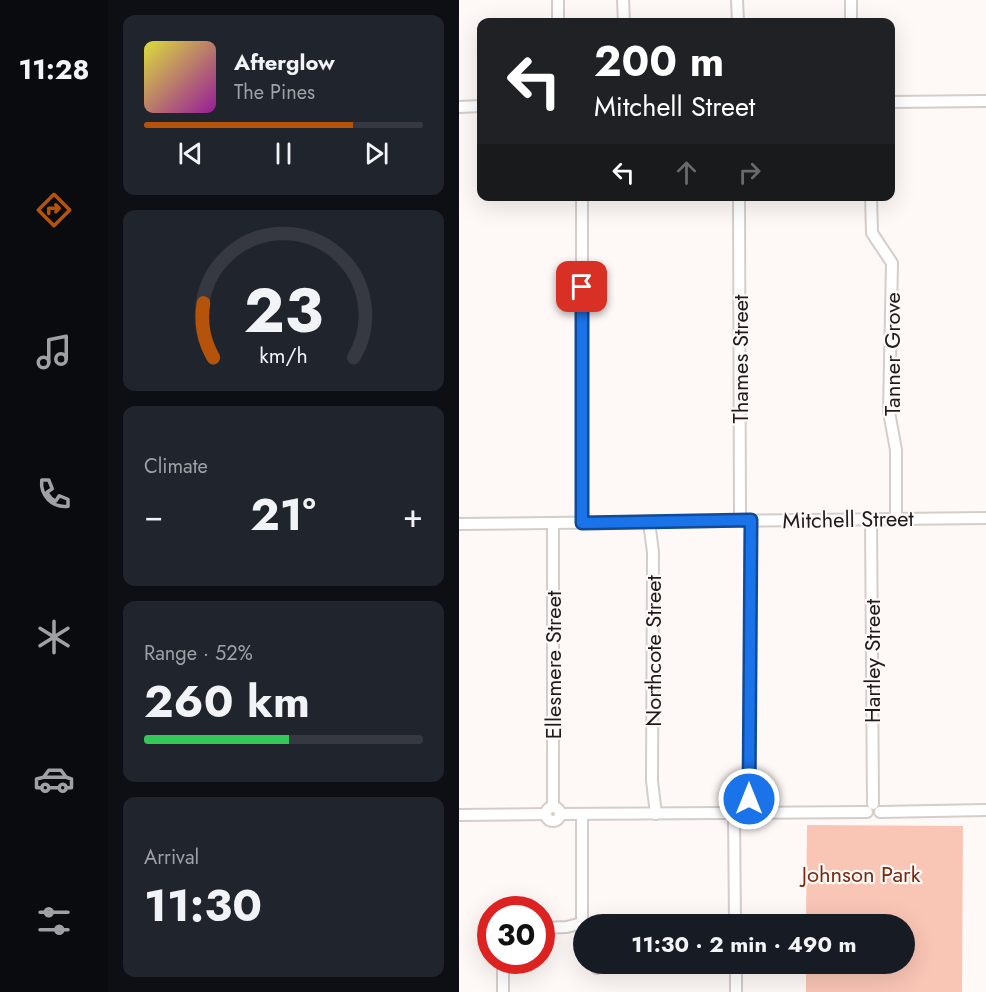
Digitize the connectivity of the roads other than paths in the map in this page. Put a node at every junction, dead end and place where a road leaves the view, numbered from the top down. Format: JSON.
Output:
{"nodes":[{"id":1,"x":558,"y":0,"type":"edge"},
{"id":2,"x":623,"y":0,"type":"edge"},
{"id":3,"x":737,"y":0,"type":"edge"},
{"id":4,"x":851,"y":0,"type":"edge"},
{"id":5,"x":558,"y":18,"type":"edge"},
{"id":6,"x":624,"y":18,"type":"edge"},
{"id":7,"x":738,"y":18,"type":"edge"},
{"id":8,"x":851,"y":18,"type":"edge"},
{"id":9,"x":986,"y":101,"type":"edge"},
{"id":10,"x":895,"y":102,"type":"edge"},
{"id":11,"x":477,"y":106,"type":"edge"},
{"id":12,"x":459,"y":107,"type":"edge"},
{"id":13,"x":582,"y":201,"type":"edge"},
{"id":14,"x":739,"y":201,"type":"edge"},
{"id":15,"x":871,"y":201,"type":"edge"},
{"id":16,"x":986,"y":518,"type":"edge"},
{"id":17,"x":871,"y":519,"type":"junction"},
{"id":18,"x":895,"y":519,"type":"junction"},
{"id":19,"x":745,"y":521,"type":"junction"},
{"id":20,"x":649,"y":522,"type":"junction"},
{"id":21,"x":553,"y":523,"type":"junction"},
{"id":22,"x":582,"y":523,"type":"junction"},
{"id":23,"x":459,"y":524,"type":"edge"},
{"id":24,"x":873,"y":809,"type":"junction"},
{"id":25,"x":986,"y":810,"type":"edge"},
{"id":26,"x":553,"y":812,"type":"junction"},
{"id":27,"x":734,"y":813,"type":"junction"},
{"id":28,"x":749,"y":813,"type":"junction"},
{"id":29,"x":582,"y":814,"type":"junction"},
{"id":30,"x":651,"y":814,"type":"junction"},
{"id":31,"x":459,"y":815,"type":"edge"},
{"id":32,"x":583,"y":914,"type":"edge"},
{"id":33,"x":735,"y":914,"type":"edge"},
{"id":34,"x":573,"y":926,"type":"edge"},
{"id":35,"x":555,"y":927,"type":"edge"},
{"id":36,"x":503,"y":974,"type":"edge"},
{"id":37,"x":736,"y":974,"type":"edge"},
{"id":38,"x":503,"y":992,"type":"edge"},
{"id":39,"x":736,"y":992,"type":"edge"}],
"edges":[{"from":1,"to":5,"type":"street"},
{"from":2,"to":6,"type":"street"},
{"from":3,"to":7,"type":"street"},
{"from":4,"to":8,"type":"street"},
{"from":9,"to":10,"type":"street"},
{"from":11,"to":12,"type":"street"},
{"from":13,"to":22,"type":"street"},
{"from":14,"to":19,"type":"street","name":"Thames Street"},
{"from":15,"to":18,"type":"street","name":"Tanner Grove"},
{"from":16,"to":18,"type":"street","name":"Mitchell Street"},
{"from":17,"to":18,"type":"street","name":"Mitchell Street"},
{"from":17,"to":19,"type":"street","name":"Mitchell Street"},
{"from":17,"to":24,"type":"street","name":"Hartley Street"},
{"from":19,"to":20,"type":"street","name":"Mitchell Street"},
{"from":19,"to":28,"type":"street","name":"Thames Street"},
{"from":20,"to":22,"type":"street","name":"Mitchell Street"},
{"from":20,"to":30,"type":"street","name":"Northcote Street"},
{"from":21,"to":22,"type":"street","name":"Mitchell Street"},
{"from":21,"to":23,"type":"street","name":"Mitchell Street"},
{"from":21,"to":26,"type":"street","name":"Ellesmere Street"},
{"from":24,"to":25,"type":"street"},
{"from":24,"to":28,"type":"street"},
{"from":26,"to":29,"type":"street"},
{"from":26,"to":31,"type":"street"},
{"from":27,"to":28,"type":"street"},
{"from":27,"to":30,"type":"street"},
{"from":27,"to":33,"type":"street"},
{"from":29,"to":30,"type":"street"},
{"from":29,"to":32,"type":"street"},
{"from":34,"to":35,"type":"street"},
{"from":36,"to":38,"type":"street"},
{"from":37,"to":39,"type":"street"}]}
